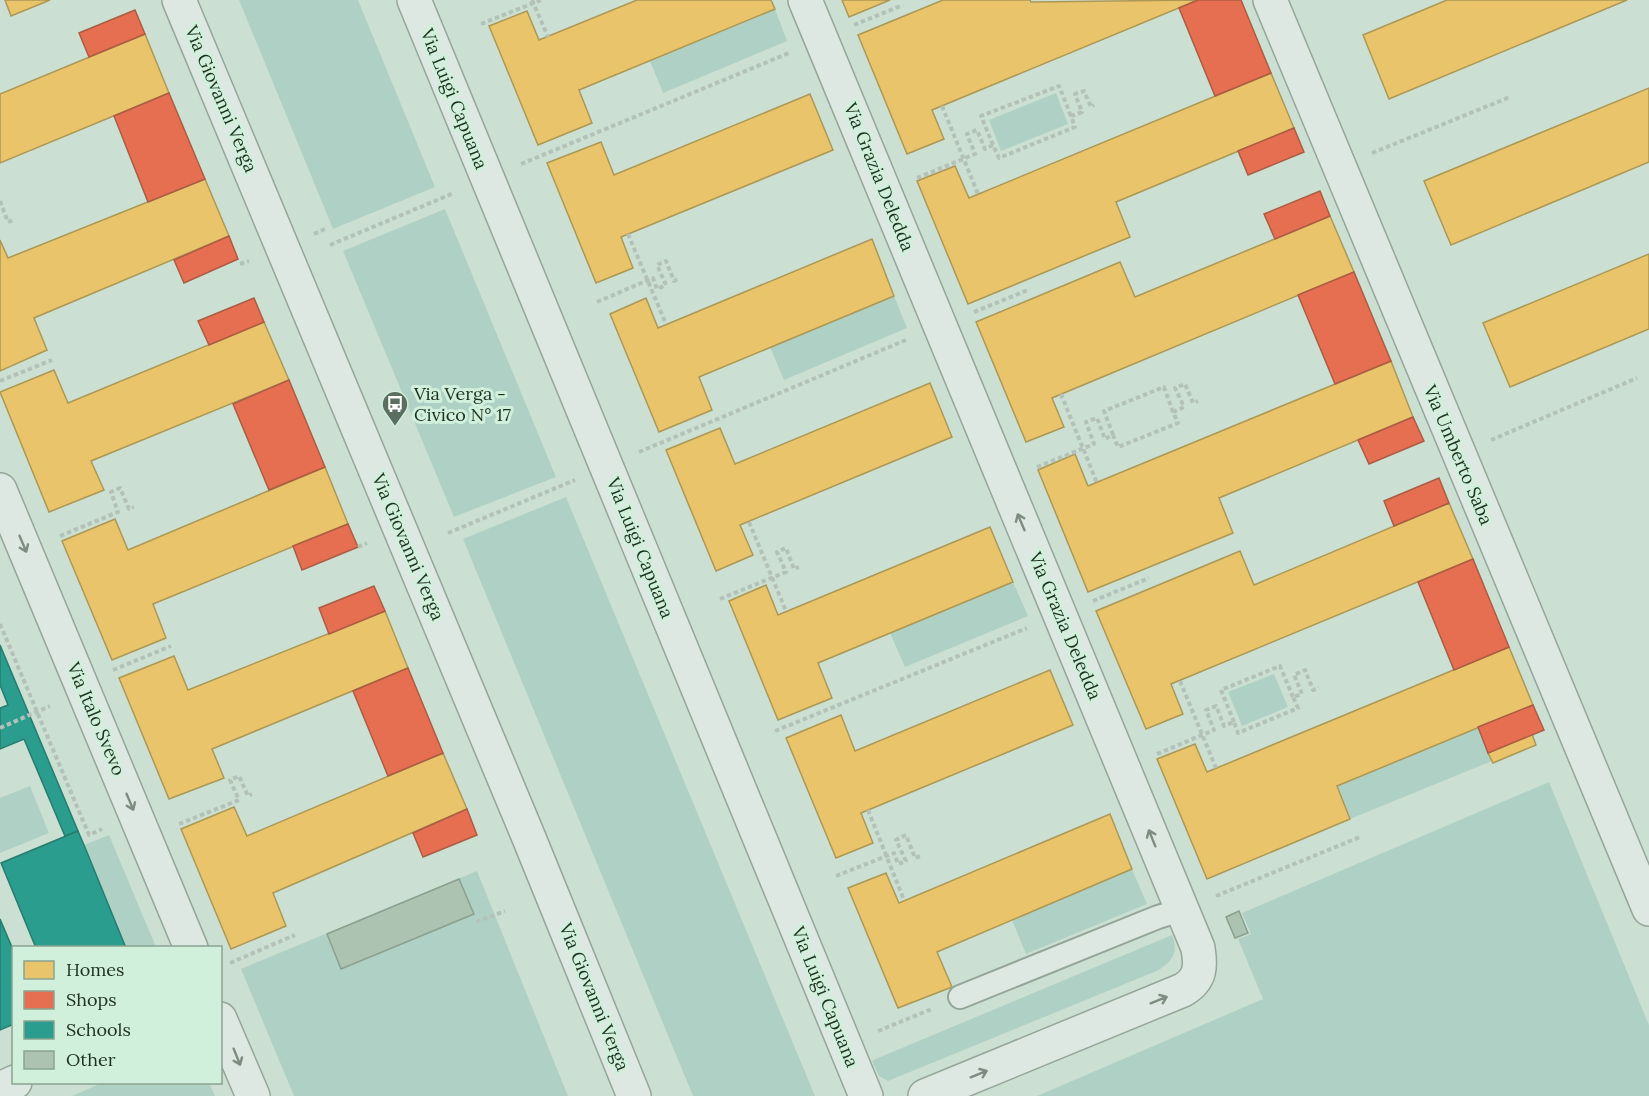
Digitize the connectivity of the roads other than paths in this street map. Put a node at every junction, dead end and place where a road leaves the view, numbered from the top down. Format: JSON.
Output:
{"nodes":[{"id":1,"x":179,"y":0,"type":"edge"},
{"id":2,"x":414,"y":0,"type":"edge"},
{"id":3,"x":805,"y":0,"type":"edge"},
{"id":4,"x":1270,"y":0,"type":"edge"},
{"id":5,"x":0,"y":490,"type":"edge"},
{"id":6,"x":1196,"y":904,"type":"junction"},
{"id":7,"x":1649,"y":909,"type":"edge"},
{"id":8,"x":190,"y":946,"type":"edge"},
{"id":9,"x":960,"y":997,"type":"road end"},
{"id":10,"x":222,"y":1024,"type":"edge"},
{"id":11,"x":253,"y":1096,"type":"edge"},
{"id":12,"x":634,"y":1096,"type":"edge"},
{"id":13,"x":866,"y":1096,"type":"edge"},
{"id":14,"x":925,"y":1096,"type":"edge"}],
"edges":[{"from":1,"to":12,"type":"street","name":"Via Giovanni Verga"},
{"from":2,"to":13,"type":"street","name":"Via Luigi Capuana"},
{"from":6,"to":3,"type":"street","name":"Via Grazia Deledda","one_way":true},
{"from":4,"to":7,"type":"street","name":"Via Umberto Saba"},
{"from":5,"to":8,"type":"street","name":"Via Italo Svevo","one_way":true},
{"from":6,"to":9,"type":"lane"},
{"from":14,"to":6,"type":"street","name":"Via Grazia Deledda","one_way":true},
{"from":10,"to":11,"type":"street","one_way":true}]}
